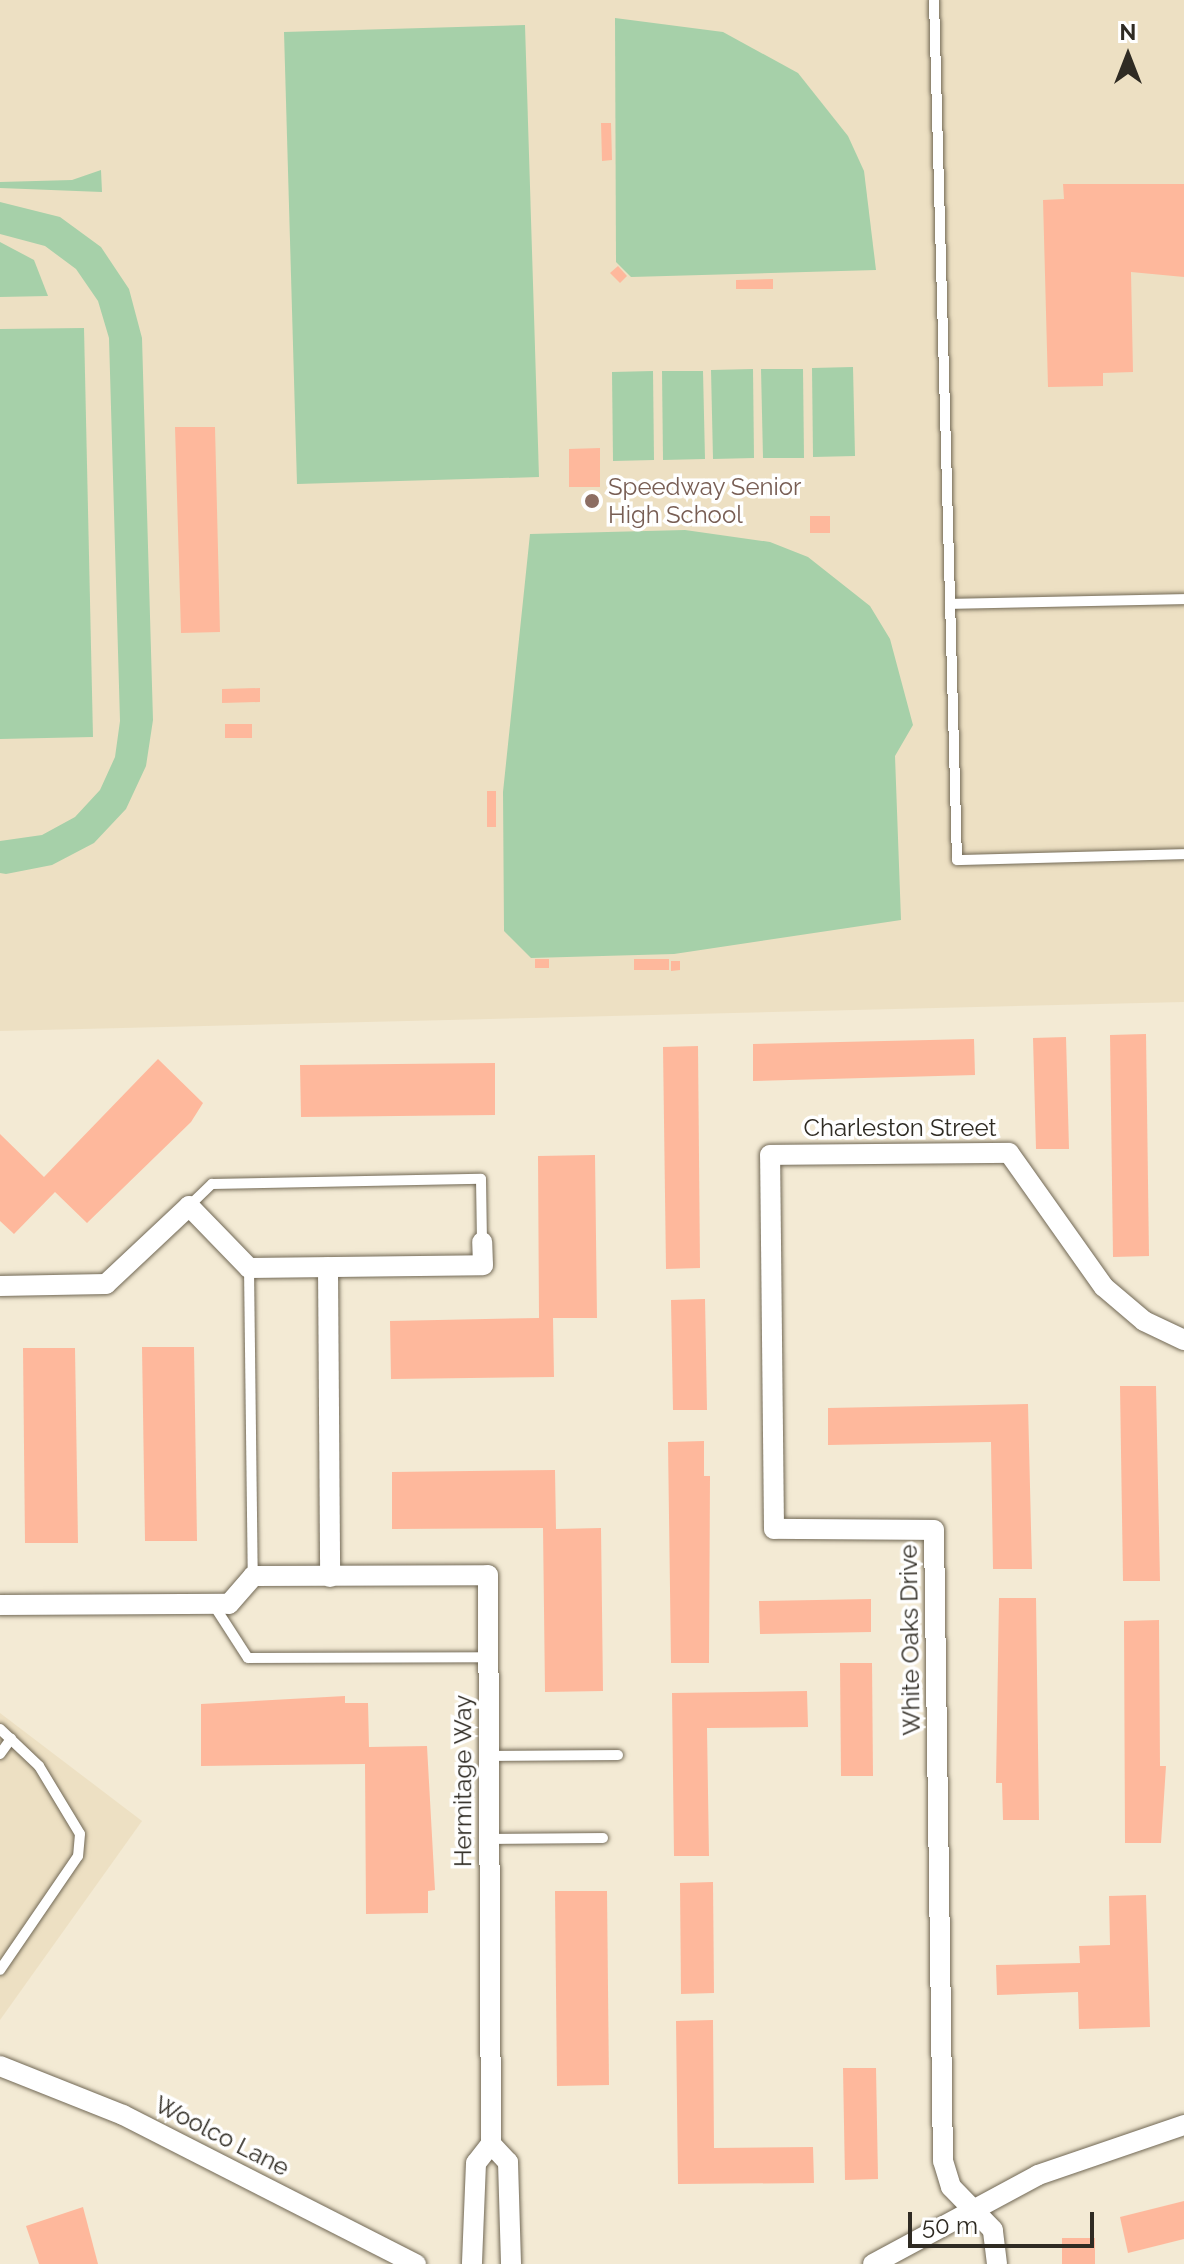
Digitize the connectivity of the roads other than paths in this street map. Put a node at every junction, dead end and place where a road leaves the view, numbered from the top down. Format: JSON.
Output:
{"nodes":[{"id":1,"x":934,"y":0,"type":"edge"},
{"id":2,"x":1184,"y":599,"type":"edge"},
{"id":3,"x":950,"y":604,"type":"junction"},
{"id":4,"x":1184,"y":854,"type":"edge"},
{"id":5,"x":770,"y":1155,"type":"joint"},
{"id":6,"x":189,"y":1206,"type":"junction"},
{"id":7,"x":482,"y":1242,"type":"joint"},
{"id":8,"x":328,"y":1267,"type":"junction"},
{"id":9,"x":249,"y":1268,"type":"junction"},
{"id":10,"x":0,"y":1286,"type":"edge"},
{"id":11,"x":1184,"y":1340,"type":"edge"},
{"id":12,"x":253,"y":1576,"type":"junction"},
{"id":13,"x":330,"y":1577,"type":"junction"},
{"id":14,"x":213,"y":1604,"type":"junction"},
{"id":15,"x":0,"y":1605,"type":"edge"},
{"id":16,"x":488,"y":1657,"type":"junction"},
{"id":17,"x":0,"y":1729,"type":"edge"},
{"id":18,"x":11,"y":1739,"type":"junction"},
{"id":19,"x":0,"y":1754,"type":"edge"},
{"id":20,"x":618,"y":1755,"type":"dead end"},
{"id":21,"x":489,"y":1756,"type":"junction"},
{"id":22,"x":603,"y":1838,"type":"dead end"},
{"id":23,"x":489,"y":1839,"type":"junction"},
{"id":24,"x":0,"y":1970,"type":"edge"},
{"id":25,"x":0,"y":2066,"type":"edge"},
{"id":26,"x":1184,"y":2125,"type":"edge"},
{"id":27,"x":491,"y":2144,"type":"junction"},
{"id":28,"x":971,"y":2206,"type":"junction"},
{"id":29,"x":416,"y":2264,"type":"edge"},
{"id":30,"x":472,"y":2264,"type":"edge"},
{"id":31,"x":511,"y":2264,"type":"edge"},
{"id":32,"x":873,"y":2264,"type":"edge"},
{"id":33,"x":997,"y":2264,"type":"edge"}],
"edges":[{"from":1,"to":3,"type":"lane"},
{"from":2,"to":3,"type":"lane"},
{"from":3,"to":4,"type":"lane"},
{"from":5,"to":11,"type":"street","name":"Charleston Street"},
{"from":5,"to":28,"type":"street","name":"White Oaks Drive"},
{"from":6,"to":7,"type":"lane"},
{"from":6,"to":9,"type":"street"},
{"from":6,"to":10,"type":"street"},
{"from":7,"to":8,"type":"street"},
{"from":8,"to":9,"type":"street"},
{"from":8,"to":13,"type":"street"},
{"from":9,"to":12,"type":"lane"},
{"from":12,"to":13,"type":"street","name":"Hermitage Way"},
{"from":12,"to":14,"type":"street"},
{"from":13,"to":16,"type":"street","name":"Hermitage Way"},
{"from":14,"to":15,"type":"street"},
{"from":14,"to":16,"type":"lane"},
{"from":16,"to":21,"type":"street","name":"Hermitage Way"},
{"from":17,"to":18,"type":"lane"},
{"from":18,"to":19,"type":"lane"},
{"from":18,"to":24,"type":"lane"},
{"from":20,"to":21,"type":"lane"},
{"from":21,"to":23,"type":"street","name":"Hermitage Way"},
{"from":22,"to":23,"type":"lane"},
{"from":23,"to":27,"type":"street","name":"Hermitage Way"},
{"from":25,"to":29,"type":"street","name":"Woolco Lane"},
{"from":26,"to":28,"type":"street"},
{"from":27,"to":30,"type":"street","name":"Hermitage Way"},
{"from":27,"to":31,"type":"street","name":"Hermitage Way"},
{"from":28,"to":32,"type":"street"},
{"from":28,"to":33,"type":"street","name":"White Oaks Drive"}]}
